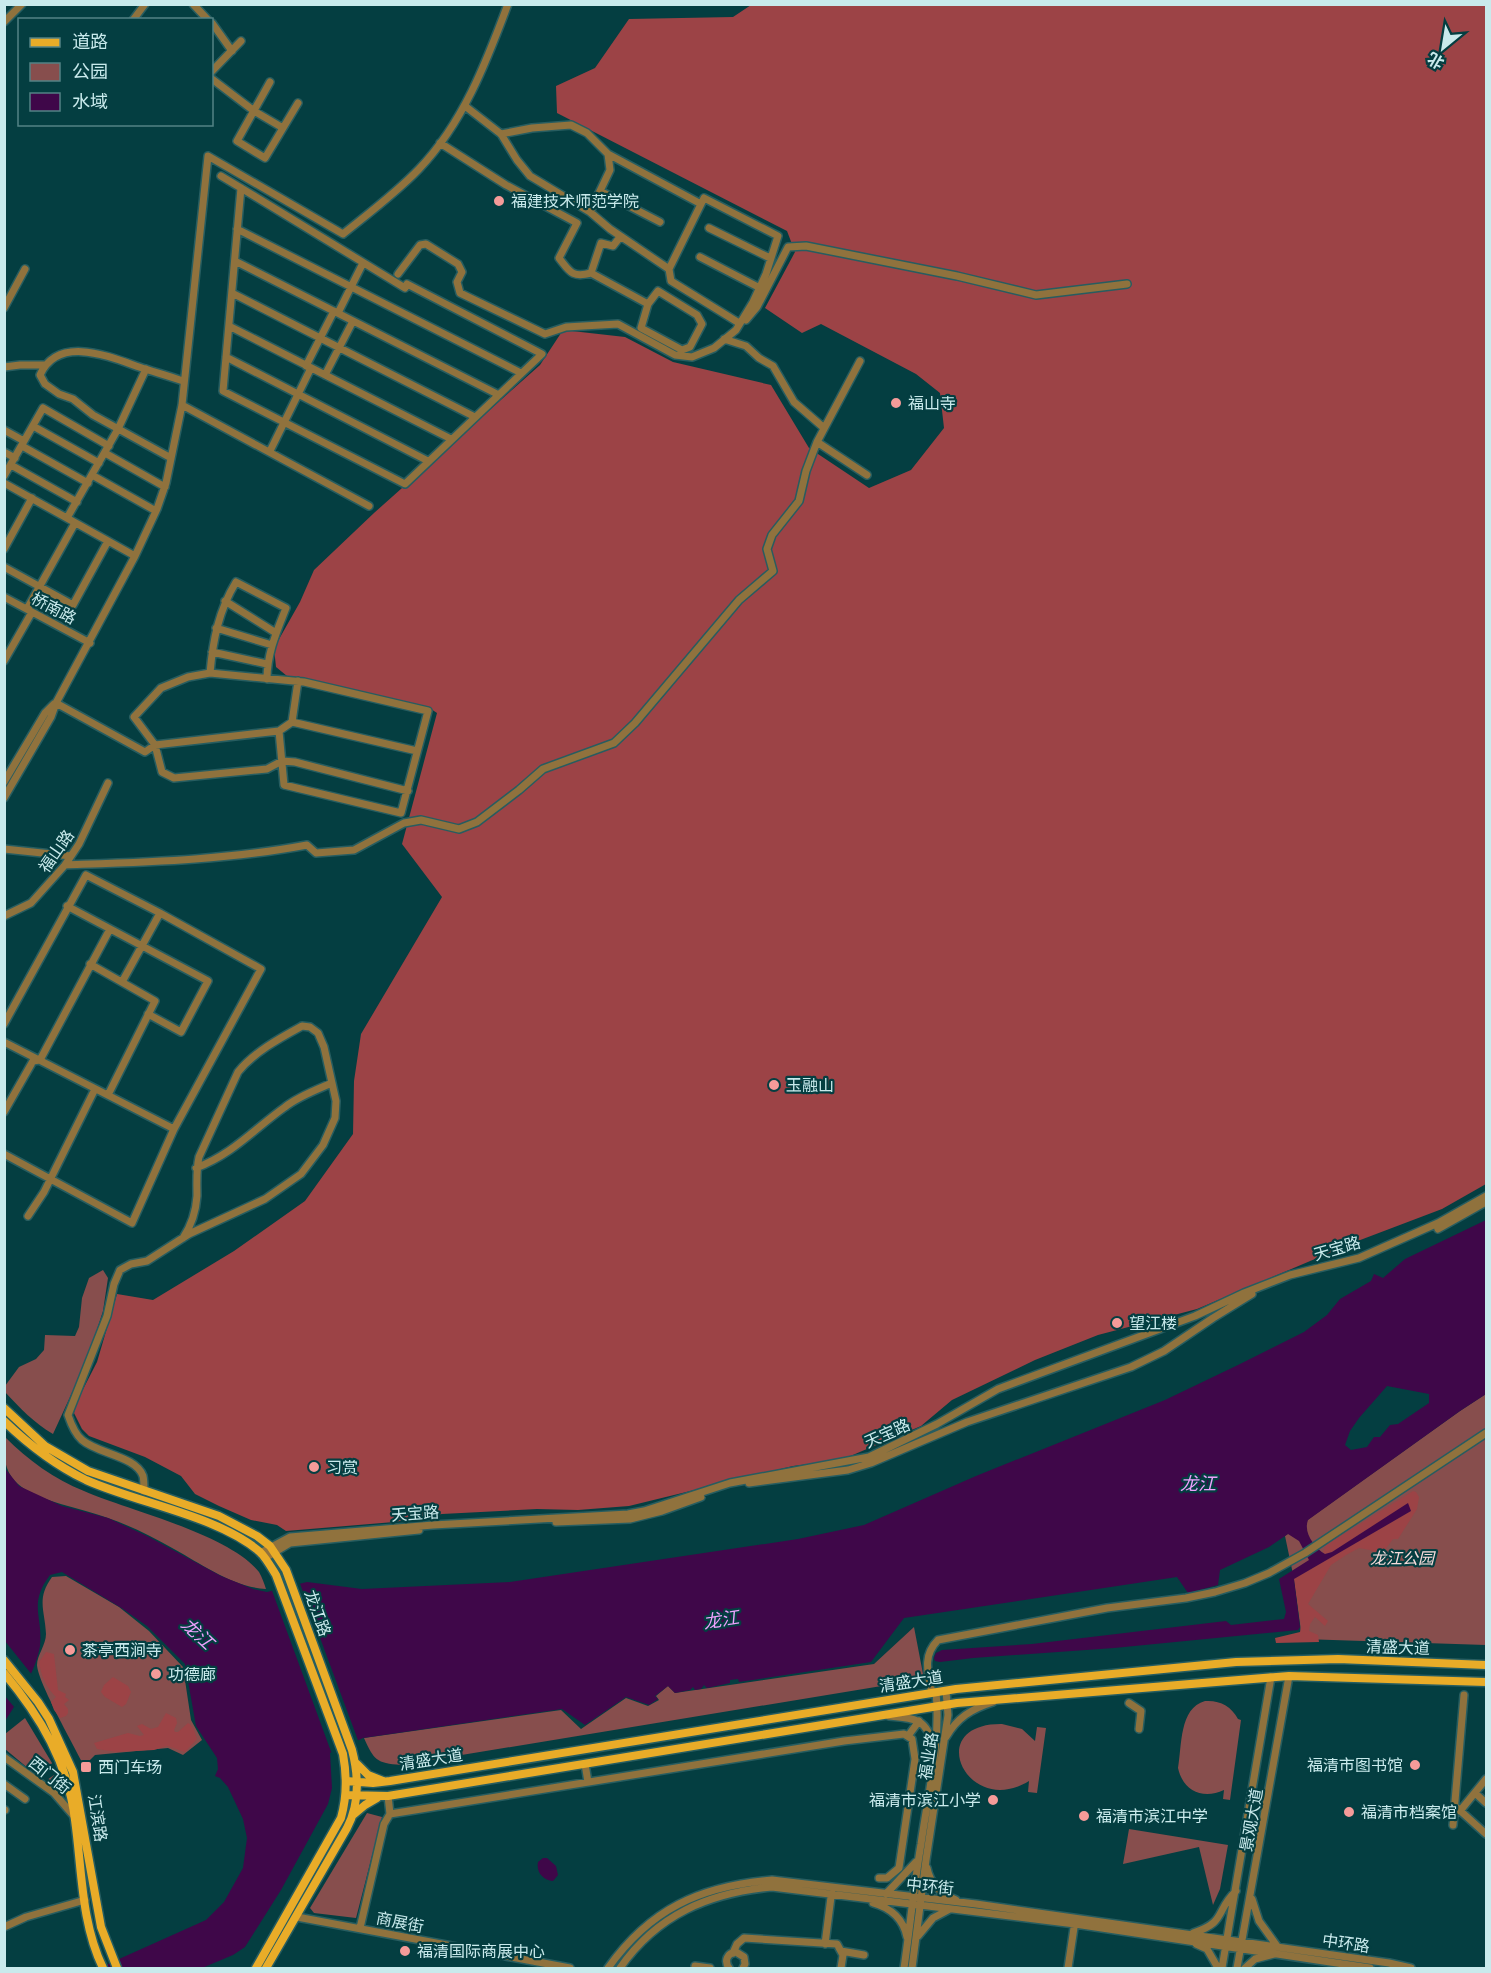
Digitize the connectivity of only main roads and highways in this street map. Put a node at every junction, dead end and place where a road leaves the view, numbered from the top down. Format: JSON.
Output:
{"nodes":[{"id":1,"x":4,"y":1408,"type":"edge"},
{"id":2,"x":4,"y":1421,"type":"edge"},
{"id":3,"x":4,"y":1660,"type":"edge"},
{"id":4,"x":1486,"y":1665,"type":"edge"},
{"id":5,"x":4,"y":1673,"type":"edge"},
{"id":6,"x":1486,"y":1682,"type":"edge"},
{"id":7,"x":28,"y":1695,"type":"junction"},
{"id":8,"x":355,"y":1762,"type":"junction"},
{"id":9,"x":346,"y":1781,"type":"junction"},
{"id":10,"x":390,"y":1781,"type":"junction"},
{"id":11,"x":357,"y":1782,"type":"junction"},
{"id":12,"x":346,"y":1795,"type":"junction"},
{"id":13,"x":357,"y":1796,"type":"junction"},
{"id":14,"x":384,"y":1796,"type":"junction"},
{"id":15,"x":353,"y":1815,"type":"junction"},
{"id":16,"x":102,"y":1966,"type":"edge"},
{"id":17,"x":117,"y":1968,"type":"edge"},
{"id":18,"x":256,"y":1968,"type":"edge"},
{"id":19,"x":266,"y":1968,"type":"edge"}],
"edges":[{"from":1,"to":8,"type":"main road","name":"龙江路"},
{"from":2,"to":9,"type":"main road","name":"龙江路"},
{"from":3,"to":7,"type":"main road"},
{"from":4,"to":10,"type":"main road","name":"清盛大道"},
{"from":5,"to":7,"type":"main road"},
{"from":6,"to":14,"type":"main road","name":"清盛大道"},
{"from":7,"to":16,"type":"main road","name":"江滨路"},
{"from":7,"to":17,"type":"main road","name":"江滨路"},
{"from":8,"to":10,"type":"main road"},
{"from":8,"to":11,"type":"main road","name":"龙江路"},
{"from":9,"to":11,"type":"main road","name":"清盛大道"},
{"from":9,"to":12,"type":"main road","name":"龙江路"},
{"from":10,"to":11,"type":"main road","name":"清盛大道"},
{"from":11,"to":13,"type":"main road","name":"龙江路"},
{"from":12,"to":13,"type":"main road","name":"清盛大道"},
{"from":12,"to":18,"type":"main road","name":"龙江路"},
{"from":13,"to":14,"type":"main road","name":"清盛大道"},
{"from":13,"to":15,"type":"main road","name":"龙江路"},
{"from":14,"to":15,"type":"main road"},
{"from":15,"to":19,"type":"main road","name":"龙江路"}]}
